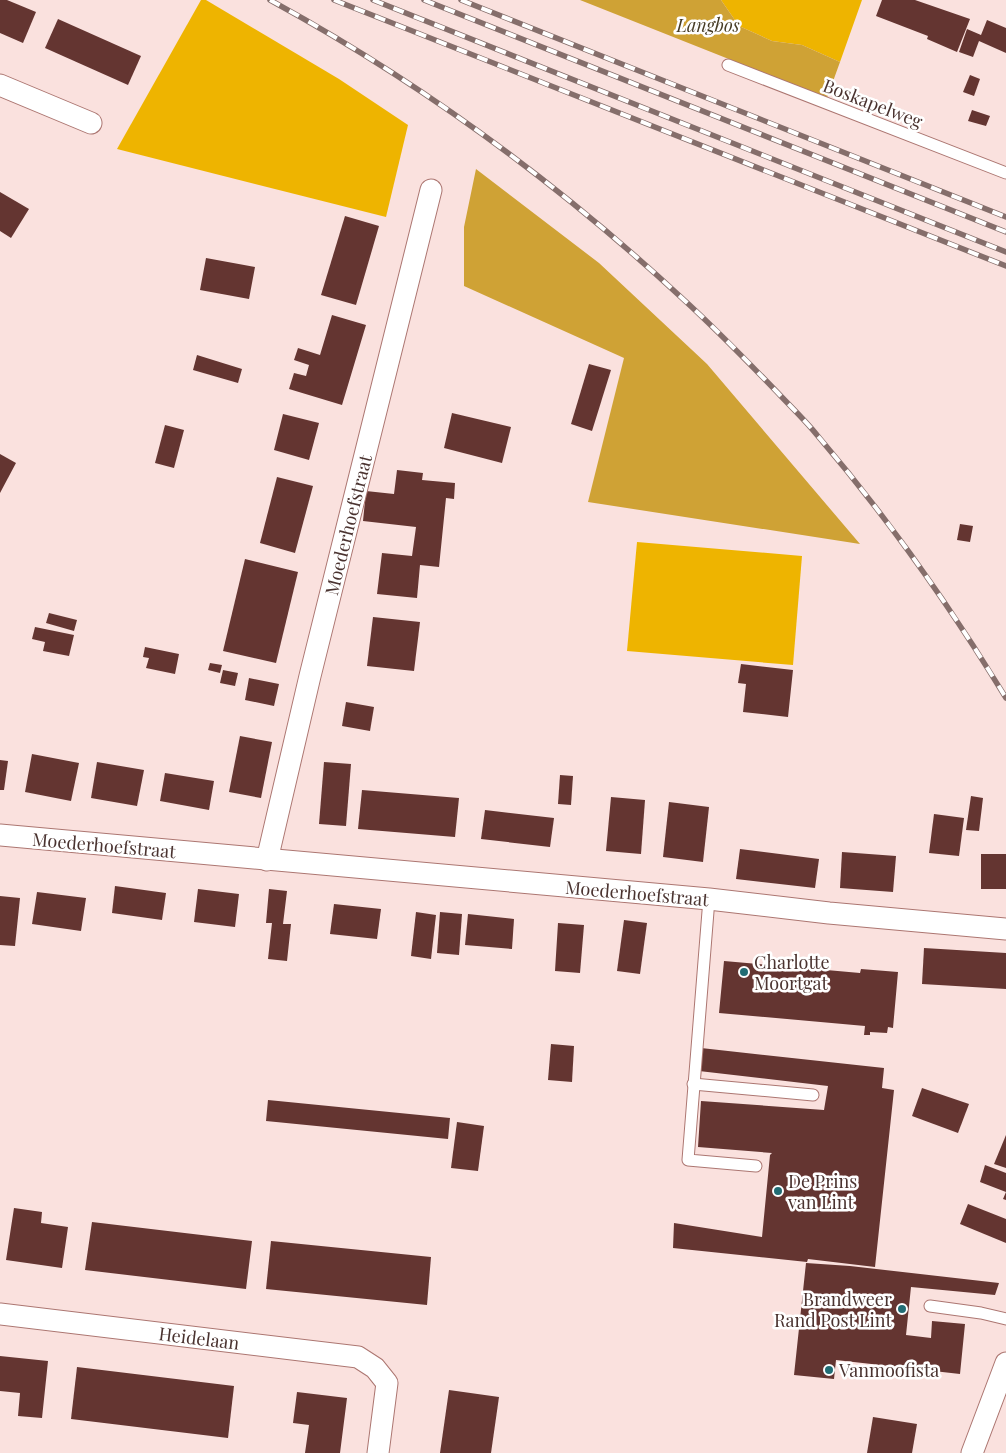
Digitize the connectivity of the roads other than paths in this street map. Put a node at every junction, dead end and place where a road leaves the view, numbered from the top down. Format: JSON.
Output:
{"nodes":[{"id":1,"x":728,"y":66,"type":"dead end"},
{"id":2,"x":0,"y":85,"type":"edge"},
{"id":3,"x":91,"y":123,"type":"dead end"},
{"id":4,"x":1006,"y":173,"type":"edge"},
{"id":5,"x":432,"y":190,"type":"dead end"},
{"id":6,"x":0,"y":835,"type":"edge"},
{"id":7,"x":267,"y":860,"type":"junction"},
{"id":8,"x":709,"y":899,"type":"junction"},
{"id":9,"x":1006,"y":929,"type":"edge"},
{"id":10,"x":693,"y":1084,"type":"junction"},
{"id":11,"x":813,"y":1095,"type":"dead end"},
{"id":12,"x":756,"y":1166,"type":"dead end"},
{"id":13,"x":930,"y":1306,"type":"dead end"},
{"id":14,"x":0,"y":1314,"type":"edge"},
{"id":15,"x":1006,"y":1319,"type":"edge"},
{"id":16,"x":1006,"y":1363,"type":"edge"},
{"id":17,"x":378,"y":1453,"type":"edge"},
{"id":18,"x":972,"y":1453,"type":"edge"}],
"edges":[{"from":1,"to":4,"type":"lane","name":"Boskapelweg"},
{"from":2,"to":3,"type":"street"},
{"from":5,"to":7,"type":"street","name":"Moederhoefstraat"},
{"from":6,"to":7,"type":"street","name":"Moederhoefstraat"},
{"from":7,"to":8,"type":"street","name":"Moederhoefstraat"},
{"from":8,"to":9,"type":"street","name":"Moederhoefstraat"},
{"from":8,"to":10,"type":"lane"},
{"from":10,"to":11,"type":"lane"},
{"from":10,"to":12,"type":"lane"},
{"from":13,"to":15,"type":"lane"},
{"from":14,"to":17,"type":"street","name":"Heidelaan"},
{"from":16,"to":18,"type":"street"}]}
